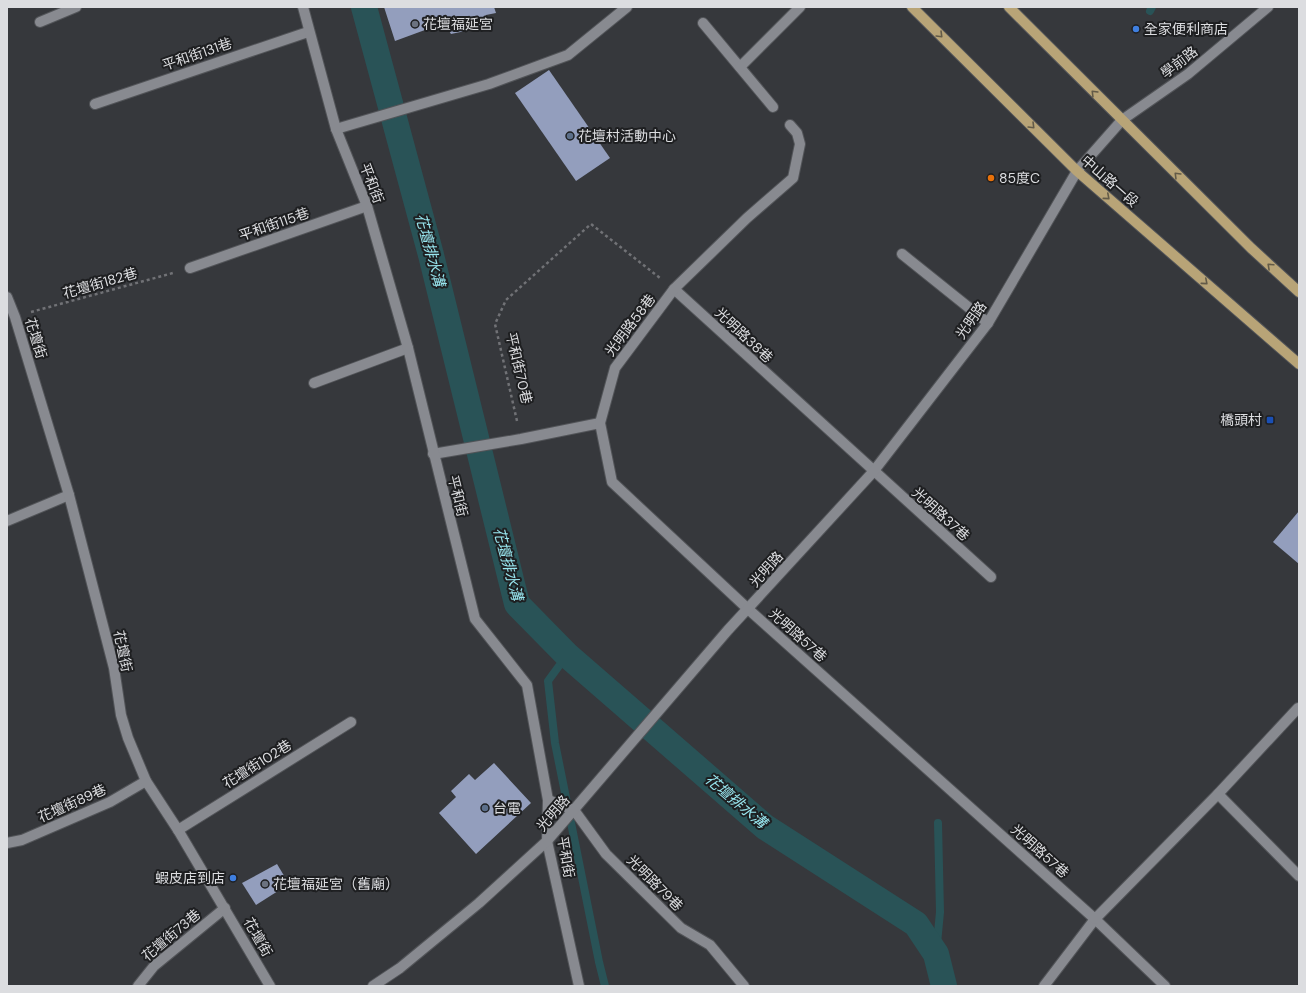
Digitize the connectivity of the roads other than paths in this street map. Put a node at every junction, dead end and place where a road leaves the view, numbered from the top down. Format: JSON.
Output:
{"nodes":[{"id":1,"x":76,"y":7,"type":"edge"},
{"id":2,"x":302,"y":7,"type":"edge"},
{"id":3,"x":627,"y":7,"type":"edge"},
{"id":4,"x":800,"y":7,"type":"edge"},
{"id":5,"x":912,"y":7,"type":"edge"},
{"id":6,"x":1009,"y":7,"type":"edge"},
{"id":7,"x":1268,"y":7,"type":"edge"},
{"id":8,"x":40,"y":22,"type":"dead end"},
{"id":9,"x":703,"y":23,"type":"dead end"},
{"id":10,"x":308,"y":32,"type":"junction"},
{"id":11,"x":740,"y":66,"type":"junction"},
{"id":12,"x":95,"y":104,"type":"dead end"},
{"id":13,"x":773,"y":107,"type":"dead end"},
{"id":14,"x":1122,"y":120,"type":"junction"},
{"id":15,"x":790,"y":125,"type":"dead end"},
{"id":16,"x":336,"y":129,"type":"junction"},
{"id":17,"x":1077,"y":171,"type":"junction"},
{"id":18,"x":367,"y":206,"type":"junction"},
{"id":19,"x":902,"y":254,"type":"dead end"},
{"id":20,"x":190,"y":268,"type":"road end"},
{"id":21,"x":674,"y":289,"type":"junction"},
{"id":22,"x":1299,"y":292,"type":"edge"},
{"id":23,"x":7,"y":297,"type":"edge"},
{"id":24,"x":988,"y":323,"type":"junction"},
{"id":25,"x":408,"y":348,"type":"junction"},
{"id":26,"x":1299,"y":364,"type":"edge"},
{"id":27,"x":314,"y":383,"type":"dead end"},
{"id":28,"x":600,"y":423,"type":"junction"},
{"id":29,"x":433,"y":454,"type":"junction"},
{"id":30,"x":873,"y":472,"type":"junction"},
{"id":31,"x":69,"y":495,"type":"junction"},
{"id":32,"x":7,"y":521,"type":"edge"},
{"id":33,"x":991,"y":578,"type":"dead end"},
{"id":34,"x":748,"y":609,"type":"junction"},
{"id":35,"x":1298,"y":708,"type":"edge"},
{"id":36,"x":351,"y":722,"type":"dead end"},
{"id":37,"x":146,"y":781,"type":"junction"},
{"id":38,"x":1218,"y":794,"type":"junction"},
{"id":39,"x":548,"y":800,"type":"junction"},
{"id":40,"x":574,"y":810,"type":"junction"},
{"id":41,"x":178,"y":830,"type":"junction"},
{"id":42,"x":547,"y":841,"type":"junction"},
{"id":43,"x":7,"y":842,"type":"edge"},
{"id":44,"x":1299,"y":876,"type":"edge"},
{"id":45,"x":225,"y":908,"type":"junction"},
{"id":46,"x":1095,"y":919,"type":"junction"},
{"id":47,"x":138,"y":986,"type":"edge"},
{"id":48,"x":270,"y":986,"type":"edge"},
{"id":49,"x":373,"y":986,"type":"edge"},
{"id":50,"x":579,"y":986,"type":"edge"},
{"id":51,"x":744,"y":986,"type":"edge"},
{"id":52,"x":1044,"y":986,"type":"edge"},
{"id":53,"x":1165,"y":986,"type":"edge"}],
"edges":[{"from":1,"to":8,"type":"street"},
{"from":2,"to":10,"type":"street","name":"平和街"},
{"from":3,"to":16,"type":"street"},
{"from":4,"to":11,"type":"street"},
{"from":5,"to":17,"type":"main road","name":"中山路一段","one_way":true},
{"from":14,"to":6,"type":"main road","one_way":true},
{"from":7,"to":14,"type":"street","name":"學前路"},
{"from":9,"to":11,"type":"street"},
{"from":10,"to":12,"type":"street","name":"平和街131巷"},
{"from":10,"to":16,"type":"street","name":"平和街"},
{"from":11,"to":13,"type":"street"},
{"from":14,"to":17,"type":"street","name":"光明路"},
{"from":22,"to":14,"type":"main road","one_way":true},
{"from":15,"to":21,"type":"street","name":"光明路58巷"},
{"from":16,"to":18,"type":"street","name":"平和街"},
{"from":17,"to":24,"type":"street","name":"光明路"},
{"from":17,"to":26,"type":"main road","name":"中山路一段","one_way":true},
{"from":18,"to":20,"type":"street","name":"平和街115巷"},
{"from":18,"to":25,"type":"street","name":"平和街"},
{"from":19,"to":24,"type":"street"},
{"from":21,"to":28,"type":"street","name":"光明路58巷"},
{"from":21,"to":30,"type":"street","name":"光明路38巷"},
{"from":23,"to":31,"type":"street","name":"花壇街"},
{"from":24,"to":30,"type":"street","name":"光明路"},
{"from":25,"to":27,"type":"street"},
{"from":25,"to":29,"type":"street","name":"平和街"},
{"from":28,"to":29,"type":"street"},
{"from":28,"to":34,"type":"street","name":"光明路58巷"},
{"from":29,"to":39,"type":"street","name":"平和街"},
{"from":30,"to":33,"type":"street","name":"光明路37巷"},
{"from":30,"to":34,"type":"street","name":"光明路"},
{"from":31,"to":32,"type":"street"},
{"from":31,"to":37,"type":"street","name":"花壇街"},
{"from":34,"to":40,"type":"street","name":"光明路"},
{"from":34,"to":46,"type":"street","name":"光明路57巷"},
{"from":35,"to":38,"type":"street"},
{"from":36,"to":41,"type":"street","name":"花壇街102巷"},
{"from":37,"to":41,"type":"street","name":"花壇街"},
{"from":37,"to":43,"type":"street","name":"花壇街89巷"},
{"from":38,"to":44,"type":"street"},
{"from":38,"to":46,"type":"street"},
{"from":39,"to":40,"type":"street"},
{"from":39,"to":42,"type":"street","name":"平和街"},
{"from":40,"to":42,"type":"street","name":"光明路"},
{"from":40,"to":51,"type":"street","name":"光明路79巷"},
{"from":41,"to":45,"type":"street","name":"花壇街"},
{"from":42,"to":49,"type":"street","name":"光明路"},
{"from":42,"to":50,"type":"street","name":"平和街"},
{"from":45,"to":47,"type":"street","name":"花壇街73巷"},
{"from":45,"to":48,"type":"street","name":"花壇街"},
{"from":46,"to":52,"type":"street"},
{"from":46,"to":53,"type":"street","name":"光明路57巷"}]}
